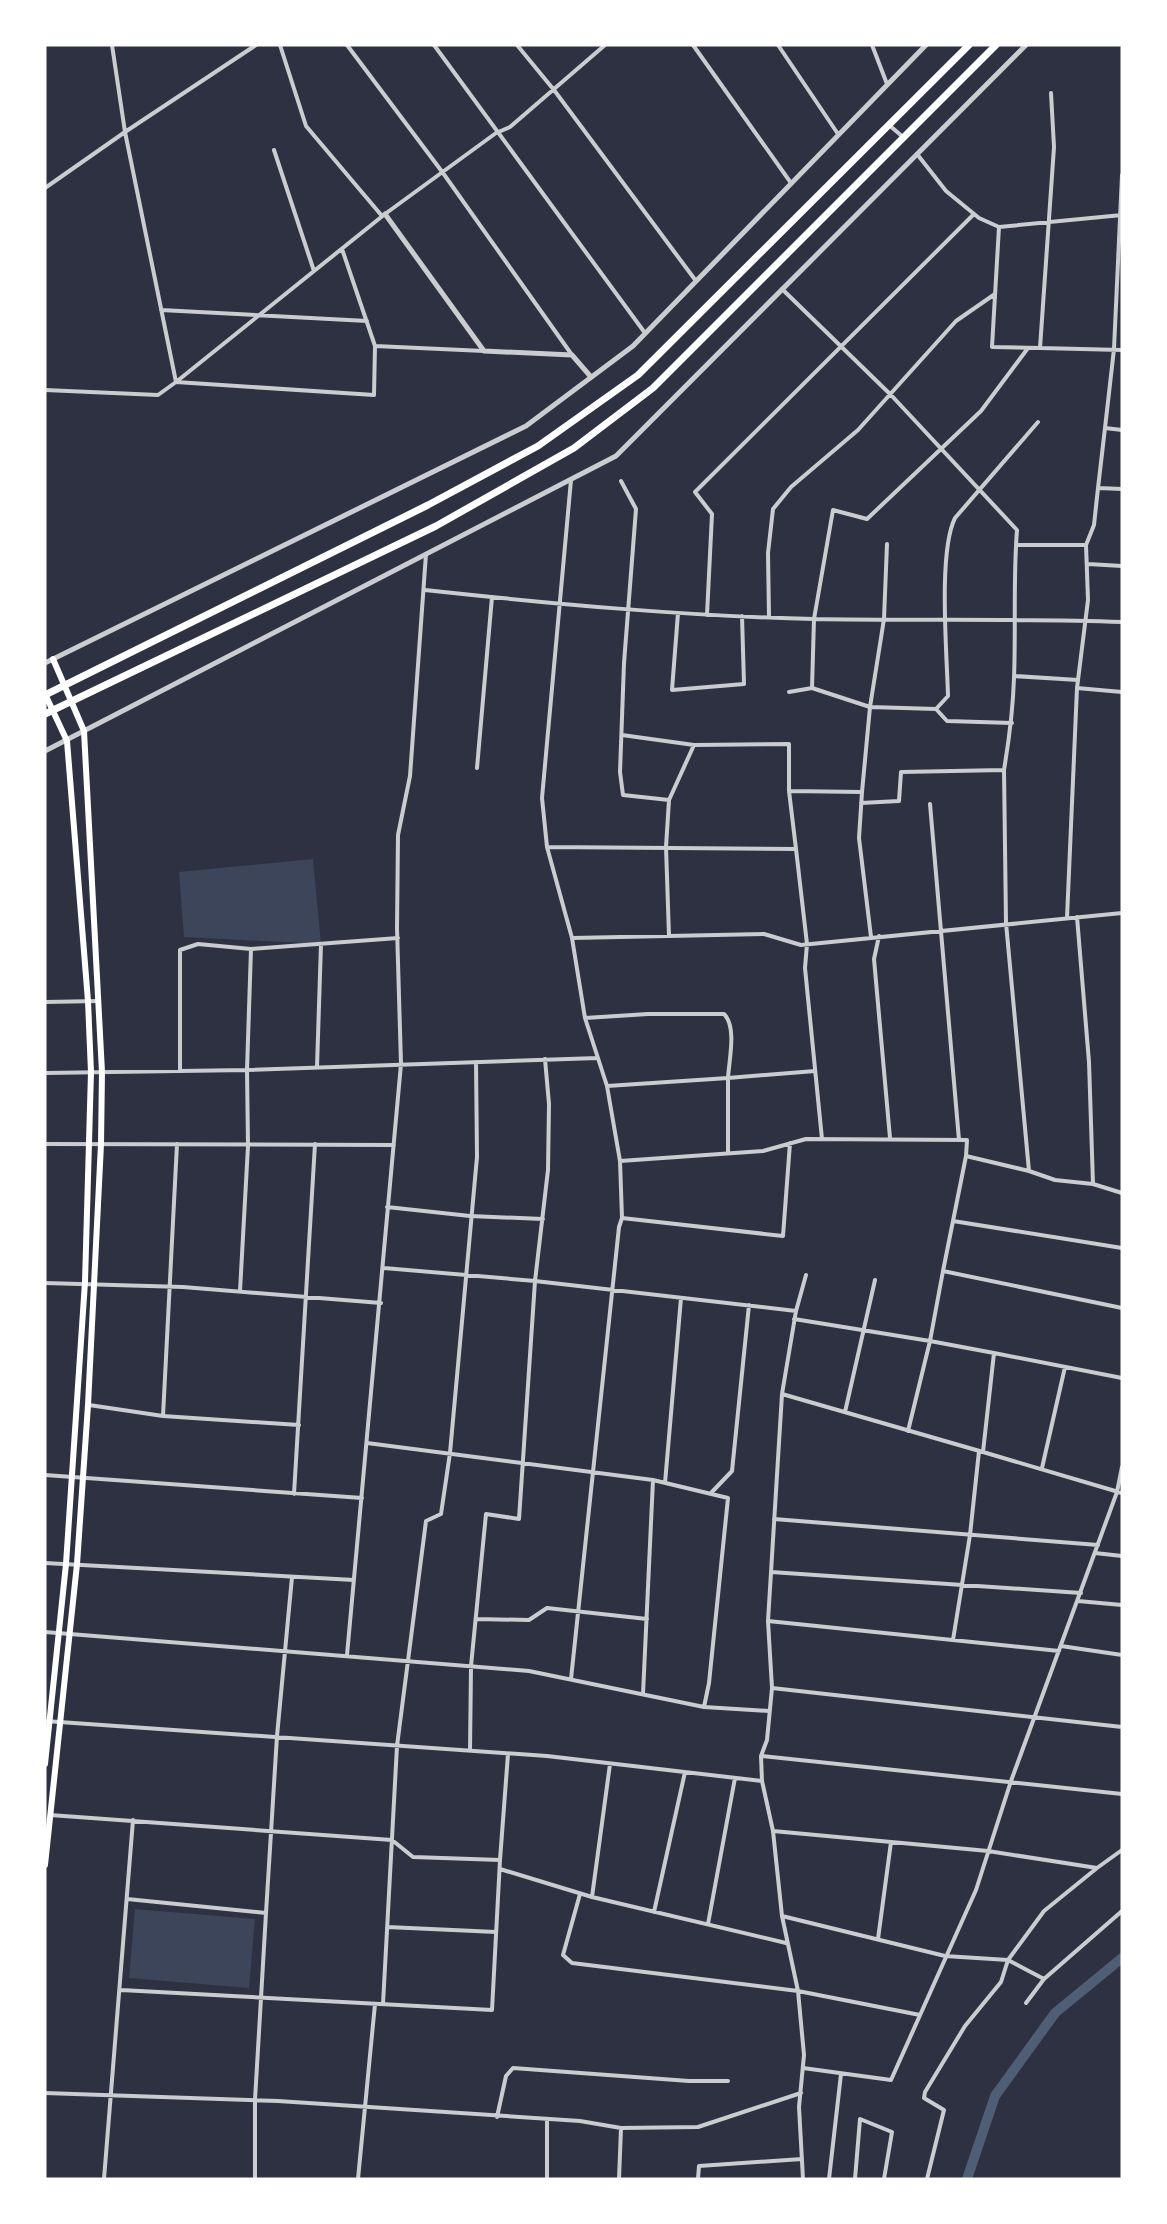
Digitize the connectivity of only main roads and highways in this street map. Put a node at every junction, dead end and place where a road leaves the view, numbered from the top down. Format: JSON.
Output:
{"nodes":[{"id":1,"x":969,"y":45,"type":"edge"},
{"id":2,"x":996,"y":45,"type":"edge"},
{"id":3,"x":53,"y":659,"type":"road end"},
{"id":4,"x":45,"y":694,"type":"edge"},
{"id":5,"x":45,"y":714,"type":"edge"},
{"id":6,"x":47,"y":1721,"type":"edge"},
{"id":7,"x":45,"y":1764,"type":"edge"},
{"id":8,"x":45,"y":1865,"type":"edge"}],
"edges":[{"from":1,"to":4,"type":"highway"},
{"from":2,"to":5,"type":"highway"},
{"from":3,"to":8,"type":"main road"},
{"from":4,"to":6,"type":"main road"},
{"from":6,"to":7,"type":"main road"}]}
